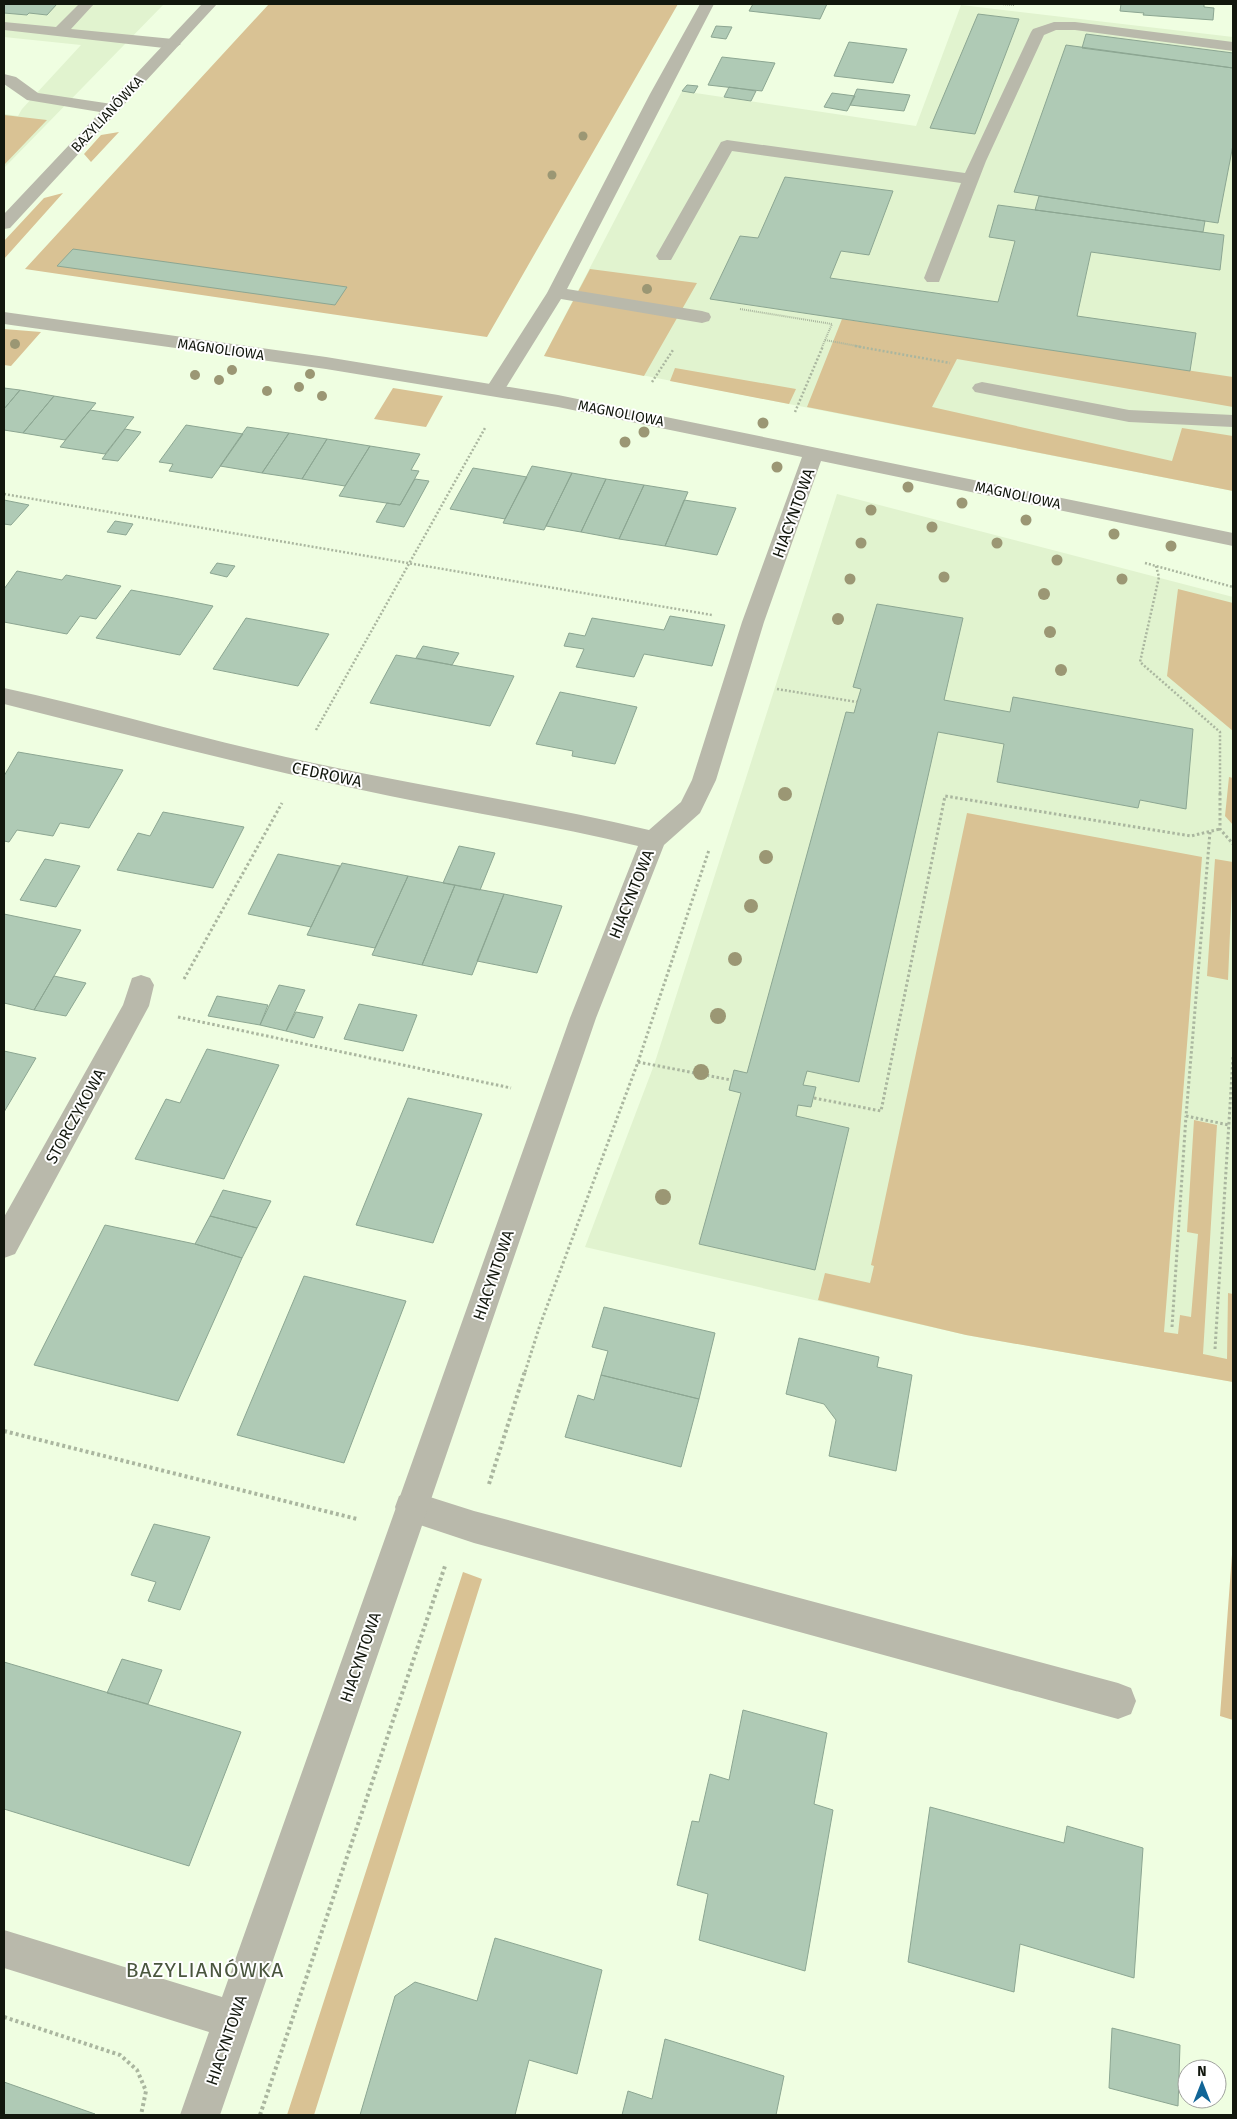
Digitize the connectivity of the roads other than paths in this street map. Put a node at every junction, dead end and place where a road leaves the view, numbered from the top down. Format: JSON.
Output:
{"nodes":[{"id":1,"x":87,"y":4,"type":"edge"},
{"id":2,"x":210,"y":4,"type":"edge"},
{"id":3,"x":707,"y":4,"type":"edge"},
{"id":4,"x":4,"y":26,"type":"edge"},
{"id":5,"x":60,"y":32,"type":"junction"},
{"id":6,"x":173,"y":44,"type":"junction"},
{"id":7,"x":1233,"y":47,"type":"edge"},
{"id":8,"x":4,"y":79,"type":"edge"},
{"id":9,"x":112,"y":109,"type":"junction"},
{"id":10,"x":971,"y":179,"type":"junction"},
{"id":11,"x":4,"y":224,"type":"edge"},
{"id":12,"x":665,"y":256,"type":"dead end"},
{"id":13,"x":933,"y":278,"type":"dead end"},
{"id":14,"x":556,"y":293,"type":"junction"},
{"id":15,"x":699,"y":316,"type":"road end"},
{"id":16,"x":4,"y":318,"type":"edge"},
{"id":17,"x":982,"y":388,"type":"road end"},
{"id":18,"x":495,"y":390,"type":"junction"},
{"id":19,"x":1233,"y":420,"type":"edge"},
{"id":20,"x":814,"y":452,"type":"junction"},
{"id":21,"x":1233,"y":539,"type":"edge"},
{"id":22,"x":4,"y":696,"type":"edge"},
{"id":23,"x":653,"y":840,"type":"junction"},
{"id":24,"x":139,"y":995,"type":"road end"},
{"id":25,"x":4,"y":1245,"type":"edge"},
{"id":26,"x":407,"y":1520,"type":"junction"},
{"id":27,"x":1118,"y":1701,"type":"dead end"},
{"id":28,"x":4,"y":1949,"type":"edge"},
{"id":29,"x":232,"y":2020,"type":"junction"},
{"id":30,"x":200,"y":2115,"type":"edge"}],
"edges":[{"from":1,"to":5,"type":"street"},
{"from":2,"to":6,"type":"street","name":"BAZYLIANÓWKA"},
{"from":3,"to":14,"type":"street"},
{"from":4,"to":5,"type":"street"},
{"from":5,"to":6,"type":"street"},
{"from":6,"to":9,"type":"street","name":"BAZYLIANÓWKA"},
{"from":7,"to":10,"type":"street"},
{"from":8,"to":9,"type":"street"},
{"from":9,"to":11,"type":"street","name":"BAZYLIANÓWKA"},
{"from":10,"to":12,"type":"street"},
{"from":10,"to":13,"type":"street"},
{"from":14,"to":15,"type":"street"},
{"from":14,"to":18,"type":"street"},
{"from":16,"to":18,"type":"street","name":"MAGNOLIOWA"},
{"from":17,"to":19,"type":"street"},
{"from":18,"to":20,"type":"street","name":"MAGNOLIOWA"},
{"from":20,"to":21,"type":"street","name":"MAGNOLIOWA"},
{"from":20,"to":23,"type":"street","name":"HIACYNTOWA"},
{"from":22,"to":23,"type":"street","name":"CEDROWA"},
{"from":23,"to":26,"type":"street","name":"HIACYNTOWA"},
{"from":24,"to":25,"type":"street","name":"STORCZYKOWA"},
{"from":26,"to":27,"type":"street"},
{"from":26,"to":29,"type":"street","name":"HIACYNTOWA"},
{"from":28,"to":29,"type":"street"},
{"from":29,"to":30,"type":"street","name":"HIACYNTOWA"}]}
